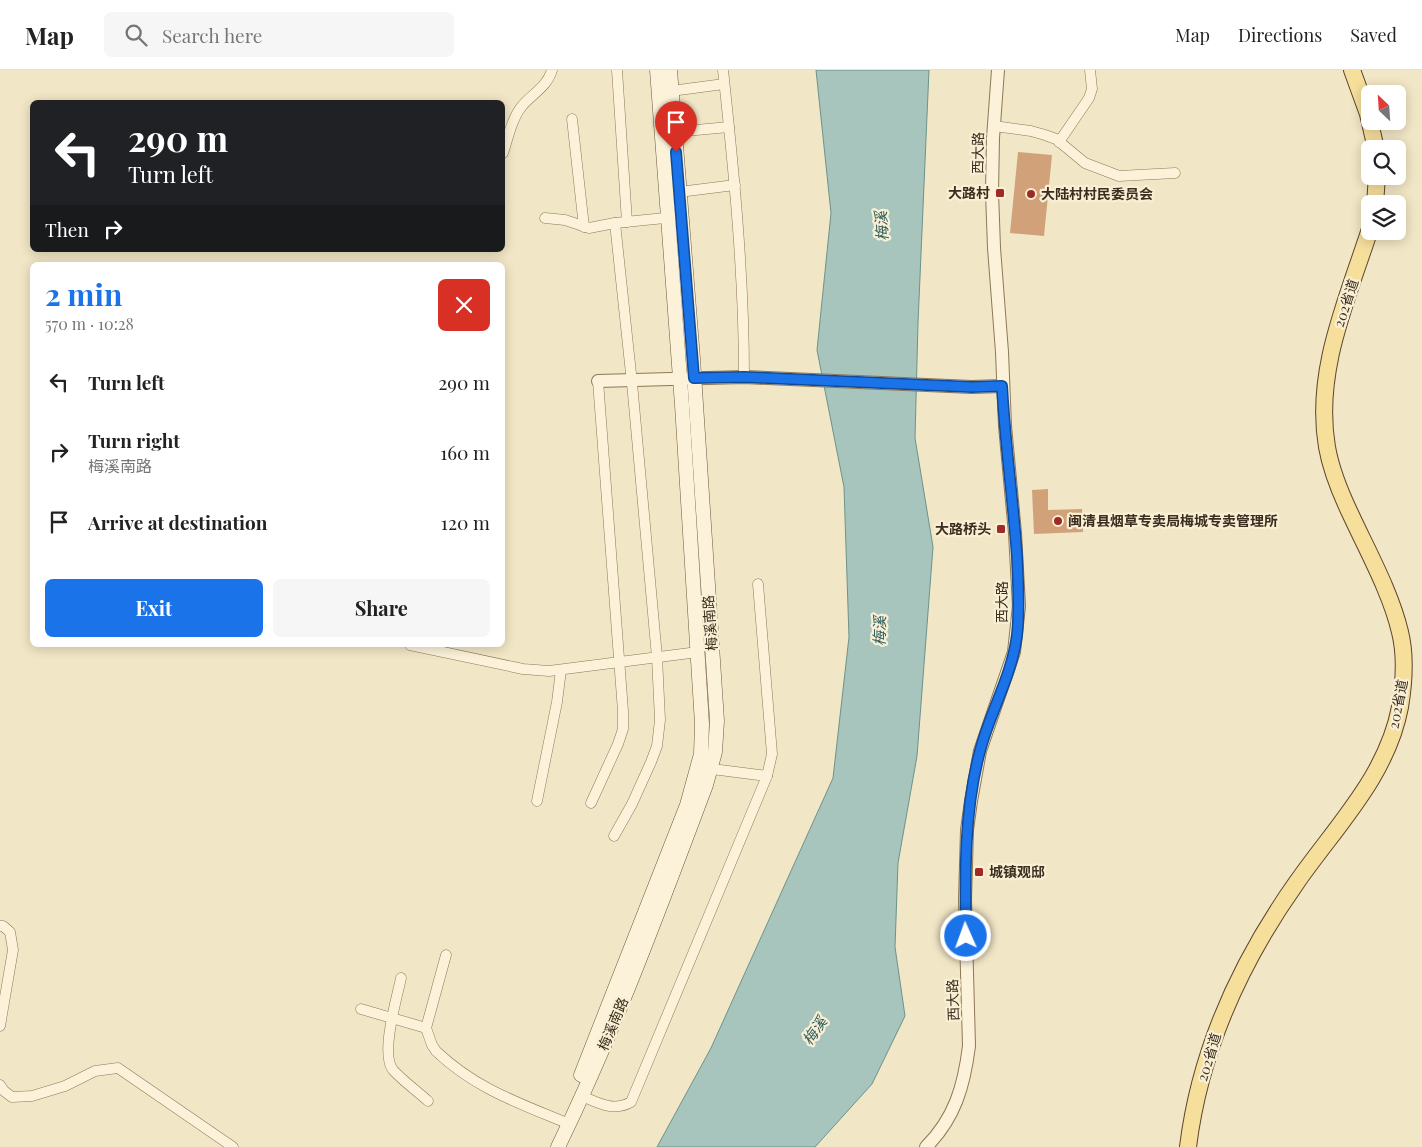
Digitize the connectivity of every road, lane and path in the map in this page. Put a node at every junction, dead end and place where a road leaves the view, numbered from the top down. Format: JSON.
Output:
{"nodes":[{"id":1,"x":552,"y":70,"type":"edge"},
{"id":2,"x":617,"y":70,"type":"edge"},
{"id":3,"x":657,"y":70,"type":"edge"},
{"id":4,"x":670,"y":70,"type":"edge"},
{"id":5,"x":723,"y":70,"type":"edge"},
{"id":6,"x":998,"y":70,"type":"edge"},
{"id":7,"x":1090,"y":70,"type":"edge"},
{"id":8,"x":1352,"y":70,"type":"edge"},
{"id":9,"x":724,"y":84,"type":"junction"},
{"id":10,"x":671,"y":91,"type":"junction"},
{"id":11,"x":572,"y":119,"type":"dead end"},
{"id":12,"x":994,"y":126,"type":"junction"},
{"id":13,"x":729,"y":127,"type":"junction"},
{"id":14,"x":674,"y":132,"type":"junction"},
{"id":15,"x":1374,"y":140,"type":"edge"},
{"id":16,"x":1059,"y":142,"type":"junction"},
{"id":17,"x":505,"y":148,"type":"edge"},
{"id":18,"x":1175,"y":173,"type":"dead end"},
{"id":19,"x":735,"y":185,"type":"junction"},
{"id":20,"x":679,"y":192,"type":"junction"},
{"id":21,"x":674,"y":217,"type":"junction"},
{"id":22,"x":545,"y":218,"type":"dead end"},
{"id":23,"x":627,"y":222,"type":"junction"},
{"id":24,"x":615,"y":223,"type":"junction"},
{"id":25,"x":584,"y":227,"type":"junction"},
{"id":26,"x":1366,"y":240,"type":"edge"},
{"id":27,"x":744,"y":377,"type":"junction"},
{"id":28,"x":687,"y":378,"type":"junction"},
{"id":29,"x":632,"y":380,"type":"junction"},
{"id":30,"x":598,"y":381,"type":"joint"},
{"id":31,"x":1002,"y":386,"type":"junction"},
{"id":32,"x":758,"y":584,"type":"dead end"},
{"id":33,"x":420,"y":647,"type":"edge"},
{"id":34,"x":698,"y":652,"type":"junction"},
{"id":35,"x":657,"y":657,"type":"junction"},
{"id":36,"x":619,"y":662,"type":"junction"},
{"id":37,"x":561,"y":670,"type":"junction"},
{"id":38,"x":712,"y":769,"type":"junction"},
{"id":39,"x":767,"y":776,"type":"junction"},
{"id":40,"x":537,"y":801,"type":"dead end"},
{"id":41,"x":590,"y":803,"type":"dead end"},
{"id":42,"x":614,"y":836,"type":"dead end"},
{"id":43,"x":0,"y":926,"type":"edge"},
{"id":44,"x":446,"y":955,"type":"dead end"},
{"id":45,"x":401,"y":978,"type":"dead end"},
{"id":46,"x":360,"y":1009,"type":"dead end"},
{"id":47,"x":393,"y":1018,"type":"junction"},
{"id":48,"x":0,"y":1026,"type":"edge"},
{"id":49,"x":426,"y":1028,"type":"junction"},
{"id":50,"x":0,"y":1085,"type":"edge"},
{"id":51,"x":582,"y":1096,"type":"junction"},
{"id":52,"x":428,"y":1101,"type":"dead end"},
{"id":53,"x":565,"y":1123,"type":"junction"},
{"id":54,"x":233,"y":1147,"type":"edge"},
{"id":55,"x":550,"y":1147,"type":"edge"},
{"id":56,"x":558,"y":1147,"type":"edge"},
{"id":57,"x":926,"y":1147,"type":"edge"},
{"id":58,"x":1188,"y":1147,"type":"edge"}],
"edges":[{"from":1,"to":17,"type":"street"},
{"from":2,"to":23,"type":"street"},
{"from":3,"to":21,"type":"main road","name":"梅溪南路"},
{"from":4,"to":10,"type":"main road","name":"梅溪南路"},
{"from":5,"to":9,"type":"street"},
{"from":6,"to":12,"type":"street","name":"西大路"},
{"from":7,"to":16,"type":"street"},
{"from":8,"to":15,"type":"main road"},
{"from":9,"to":10,"type":"street"},
{"from":9,"to":13,"type":"street"},
{"from":10,"to":14,"type":"main road","name":"梅溪南路"},
{"from":11,"to":25,"type":"street"},
{"from":12,"to":16,"type":"street"},
{"from":12,"to":31,"type":"street","name":"西大路"},
{"from":13,"to":14,"type":"street"},
{"from":13,"to":19,"type":"street"},
{"from":14,"to":20,"type":"main road","name":"梅溪南路"},
{"from":16,"to":18,"type":"street"},
{"from":19,"to":20,"type":"street"},
{"from":19,"to":27,"type":"street"},
{"from":20,"to":21,"type":"main road","name":"梅溪南路"},
{"from":21,"to":23,"type":"street"},
{"from":21,"to":28,"type":"main road","name":"梅溪南路"},
{"from":22,"to":25,"type":"street"},
{"from":23,"to":24,"type":"street"},
{"from":24,"to":25,"type":"street"},
{"from":24,"to":29,"type":"street"},
{"from":26,"to":58,"type":"main road","name":"202省道"},
{"from":27,"to":28,"type":"street"},
{"from":27,"to":31,"type":"street"},
{"from":28,"to":29,"type":"street"},
{"from":28,"to":34,"type":"main road","name":"梅溪南路"},
{"from":28,"to":38,"type":"main road","name":"梅溪南路"},
{"from":29,"to":30,"type":"street"},
{"from":29,"to":35,"type":"street"},
{"from":30,"to":36,"type":"street"},
{"from":31,"to":57,"type":"street","name":"西大路"},
{"from":32,"to":39,"type":"street"},
{"from":33,"to":37,"type":"street"},
{"from":34,"to":35,"type":"street"},
{"from":34,"to":53,"type":"main road","name":"梅溪南路"},
{"from":35,"to":36,"type":"street"},
{"from":35,"to":42,"type":"street"},
{"from":36,"to":37,"type":"street"},
{"from":36,"to":41,"type":"street"},
{"from":37,"to":40,"type":"street"},
{"from":38,"to":39,"type":"street"},
{"from":38,"to":51,"type":"main road","name":"梅溪南路"},
{"from":39,"to":51,"type":"street"},
{"from":43,"to":48,"type":"street"},
{"from":44,"to":49,"type":"street"},
{"from":45,"to":47,"type":"street"},
{"from":46,"to":47,"type":"street"},
{"from":47,"to":49,"type":"street"},
{"from":47,"to":52,"type":"street"},
{"from":49,"to":53,"type":"street"},
{"from":50,"to":54,"type":"street"},
{"from":51,"to":53,"type":"main road","name":"梅溪南路"},
{"from":53,"to":55,"type":"main road","name":"梅溪南路"},
{"from":53,"to":56,"type":"main road","name":"梅溪南路"}]}
